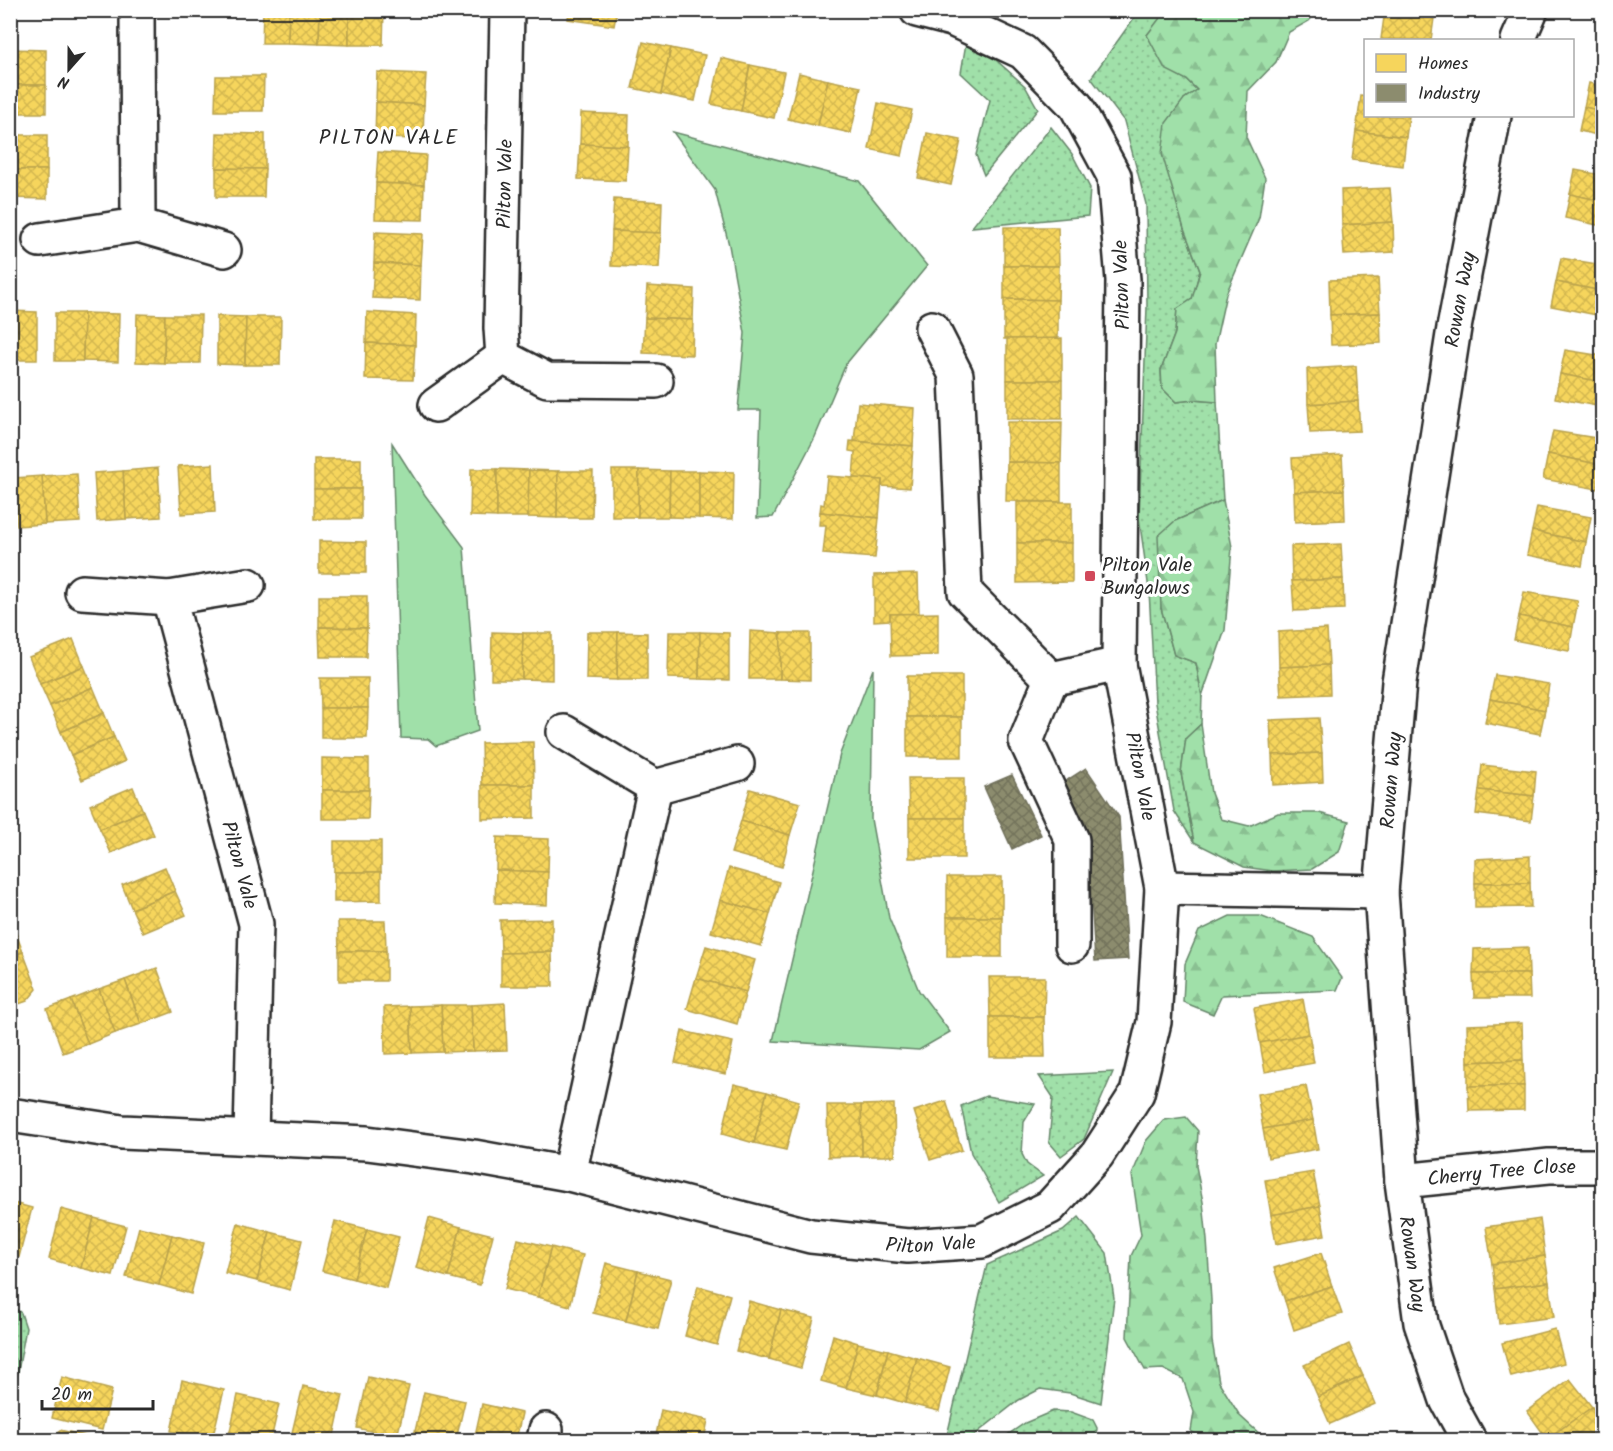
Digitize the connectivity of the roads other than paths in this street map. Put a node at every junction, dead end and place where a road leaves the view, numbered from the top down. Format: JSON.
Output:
{"nodes":[{"id":1,"x":137,"y":10,"type":"edge"},
{"id":2,"x":507,"y":10,"type":"edge"},
{"id":3,"x":917,"y":10,"type":"edge"},
{"id":4,"x":1531,"y":10,"type":"edge"},
{"id":5,"x":1518,"y":39,"type":"edge"},
{"id":6,"x":1494,"y":117,"type":"edge"},
{"id":7,"x":138,"y":225,"type":"junction"},
{"id":8,"x":40,"y":240,"type":"dead end"},
{"id":9,"x":224,"y":250,"type":"dead end"},
{"id":10,"x":932,"y":328,"type":"dead end"},
{"id":11,"x":503,"y":357,"type":"junction"},
{"id":12,"x":656,"y":381,"type":"dead end"},
{"id":13,"x":436,"y":405,"type":"dead end"},
{"id":14,"x":248,"y":585,"type":"dead end"},
{"id":15,"x":82,"y":592,"type":"dead end"},
{"id":16,"x":169,"y":597,"type":"junction"},
{"id":17,"x":1119,"y":664,"type":"junction"},
{"id":18,"x":1051,"y":679,"type":"junction"},
{"id":19,"x":564,"y":732,"type":"dead end"},
{"id":20,"x":737,"y":764,"type":"dead end"},
{"id":21,"x":655,"y":787,"type":"junction"},
{"id":22,"x":1162,"y":888,"type":"junction"},
{"id":23,"x":1381,"y":892,"type":"junction"},
{"id":24,"x":1072,"y":945,"type":"dead end"},
{"id":25,"x":10,"y":1115,"type":"edge"},
{"id":26,"x":251,"y":1137,"type":"junction"},
{"id":27,"x":1602,"y":1166,"type":"edge"},
{"id":28,"x":569,"y":1174,"type":"junction"},
{"id":29,"x":1401,"y":1181,"type":"junction"},
{"id":30,"x":1469,"y":1440,"type":"edge"}],
"edges":[{"from":1,"to":7,"type":"street"},
{"from":2,"to":11,"type":"street","name":"Pilton Vale"},
{"from":3,"to":17,"type":"street","name":"Pilton Vale"},
{"from":4,"to":5,"type":"street"},
{"from":6,"to":23,"type":"street","name":"Rowan Way"},
{"from":7,"to":8,"type":"street"},
{"from":7,"to":9,"type":"street"},
{"from":10,"to":18,"type":"street"},
{"from":11,"to":12,"type":"street"},
{"from":11,"to":13,"type":"street"},
{"from":14,"to":16,"type":"street"},
{"from":15,"to":16,"type":"street"},
{"from":16,"to":26,"type":"street","name":"Pilton Vale"},
{"from":17,"to":18,"type":"street"},
{"from":17,"to":22,"type":"street","name":"Pilton Vale"},
{"from":18,"to":24,"type":"street"},
{"from":19,"to":21,"type":"street"},
{"from":20,"to":21,"type":"street"},
{"from":21,"to":28,"type":"street"},
{"from":22,"to":23,"type":"street"},
{"from":22,"to":28,"type":"street","name":"Pilton Vale"},
{"from":23,"to":29,"type":"street","name":"Rowan Way"},
{"from":25,"to":26,"type":"street","name":"Pilton Vale"},
{"from":26,"to":28,"type":"street","name":"Pilton Vale"},
{"from":27,"to":29,"type":"street","name":"Cherry Tree Close"},
{"from":29,"to":30,"type":"street","name":"Rowan Way"}]}
